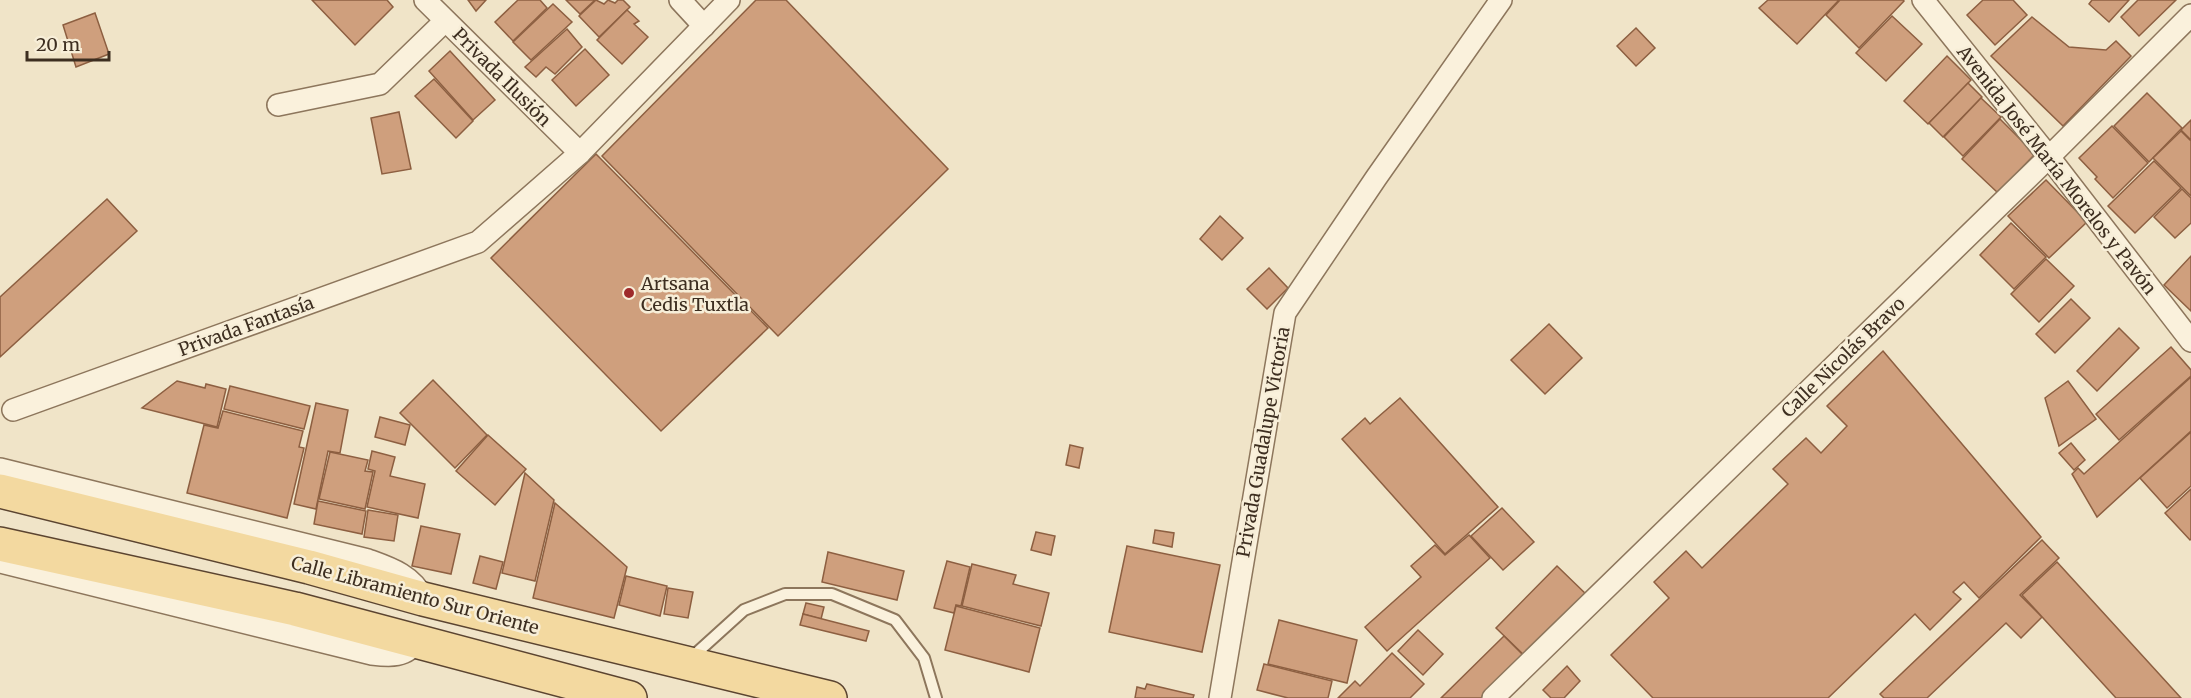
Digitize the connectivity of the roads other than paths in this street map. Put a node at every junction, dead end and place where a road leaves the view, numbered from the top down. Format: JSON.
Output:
{"nodes":[{"id":1,"x":425,"y":0,"type":"edge"},
{"id":2,"x":680,"y":0,"type":"edge"},
{"id":3,"x":729,"y":0,"type":"edge"},
{"id":4,"x":1501,"y":0,"type":"edge"},
{"id":5,"x":1923,"y":0,"type":"edge"},
{"id":6,"x":2191,"y":15,"type":"edge"},
{"id":7,"x":445,"y":21,"type":"junction"},
{"id":8,"x":704,"y":26,"type":"junction"},
{"id":9,"x":278,"y":105,"type":"dead end"},
{"id":10,"x":580,"y":153,"type":"junction"},
{"id":11,"x":2049,"y":157,"type":"junction"},
{"id":12,"x":2191,"y":341,"type":"edge"},
{"id":13,"x":13,"y":410,"type":"dead end"},
{"id":14,"x":0,"y":470,"type":"edge"},
{"id":15,"x":0,"y":491,"type":"edge"},
{"id":16,"x":0,"y":544,"type":"edge"},
{"id":17,"x":0,"y":562,"type":"edge"},
{"id":18,"x":423,"y":598,"type":"junction"},
{"id":19,"x":417,"y":640,"type":"junction"},
{"id":20,"x":687,"y":662,"type":"junction"},
{"id":21,"x":630,"y":698,"type":"edge"},
{"id":22,"x":830,"y":698,"type":"edge"},
{"id":23,"x":936,"y":698,"type":"edge"},
{"id":24,"x":1220,"y":698,"type":"edge"},
{"id":25,"x":1492,"y":698,"type":"edge"}],
"edges":[{"from":1,"to":7,"type":"street","name":"Privada Ilusión"},
{"from":2,"to":8,"type":"street"},
{"from":3,"to":8,"type":"street"},
{"from":4,"to":24,"type":"street","name":"Privada Guadalupe Victoria"},
{"from":5,"to":11,"type":"street","name":"Avenida José María Morelos y Pavón"},
{"from":6,"to":11,"type":"street","name":"Calle Nicolás Bravo"},
{"from":7,"to":9,"type":"street"},
{"from":7,"to":10,"type":"street","name":"Privada Ilusión"},
{"from":8,"to":10,"type":"street"},
{"from":10,"to":13,"type":"street","name":"Privada Fantasía"},
{"from":11,"to":12,"type":"street","name":"Avenida José María Morelos y Pavón"},
{"from":11,"to":25,"type":"street","name":"Calle Nicolás Bravo"},
{"from":14,"to":18,"type":"street"},
{"from":15,"to":18,"type":"main road","name":"Calle Libramiento Sur Oriente"},
{"from":16,"to":19,"type":"main road"},
{"from":17,"to":19,"type":"street"},
{"from":18,"to":20,"type":"main road","name":"Calle Libramiento Sur Oriente"},
{"from":19,"to":21,"type":"main road"},
{"from":20,"to":22,"type":"main road","name":"Calle Libramiento Sur Oriente"},
{"from":20,"to":23,"type":"lane"}]}
